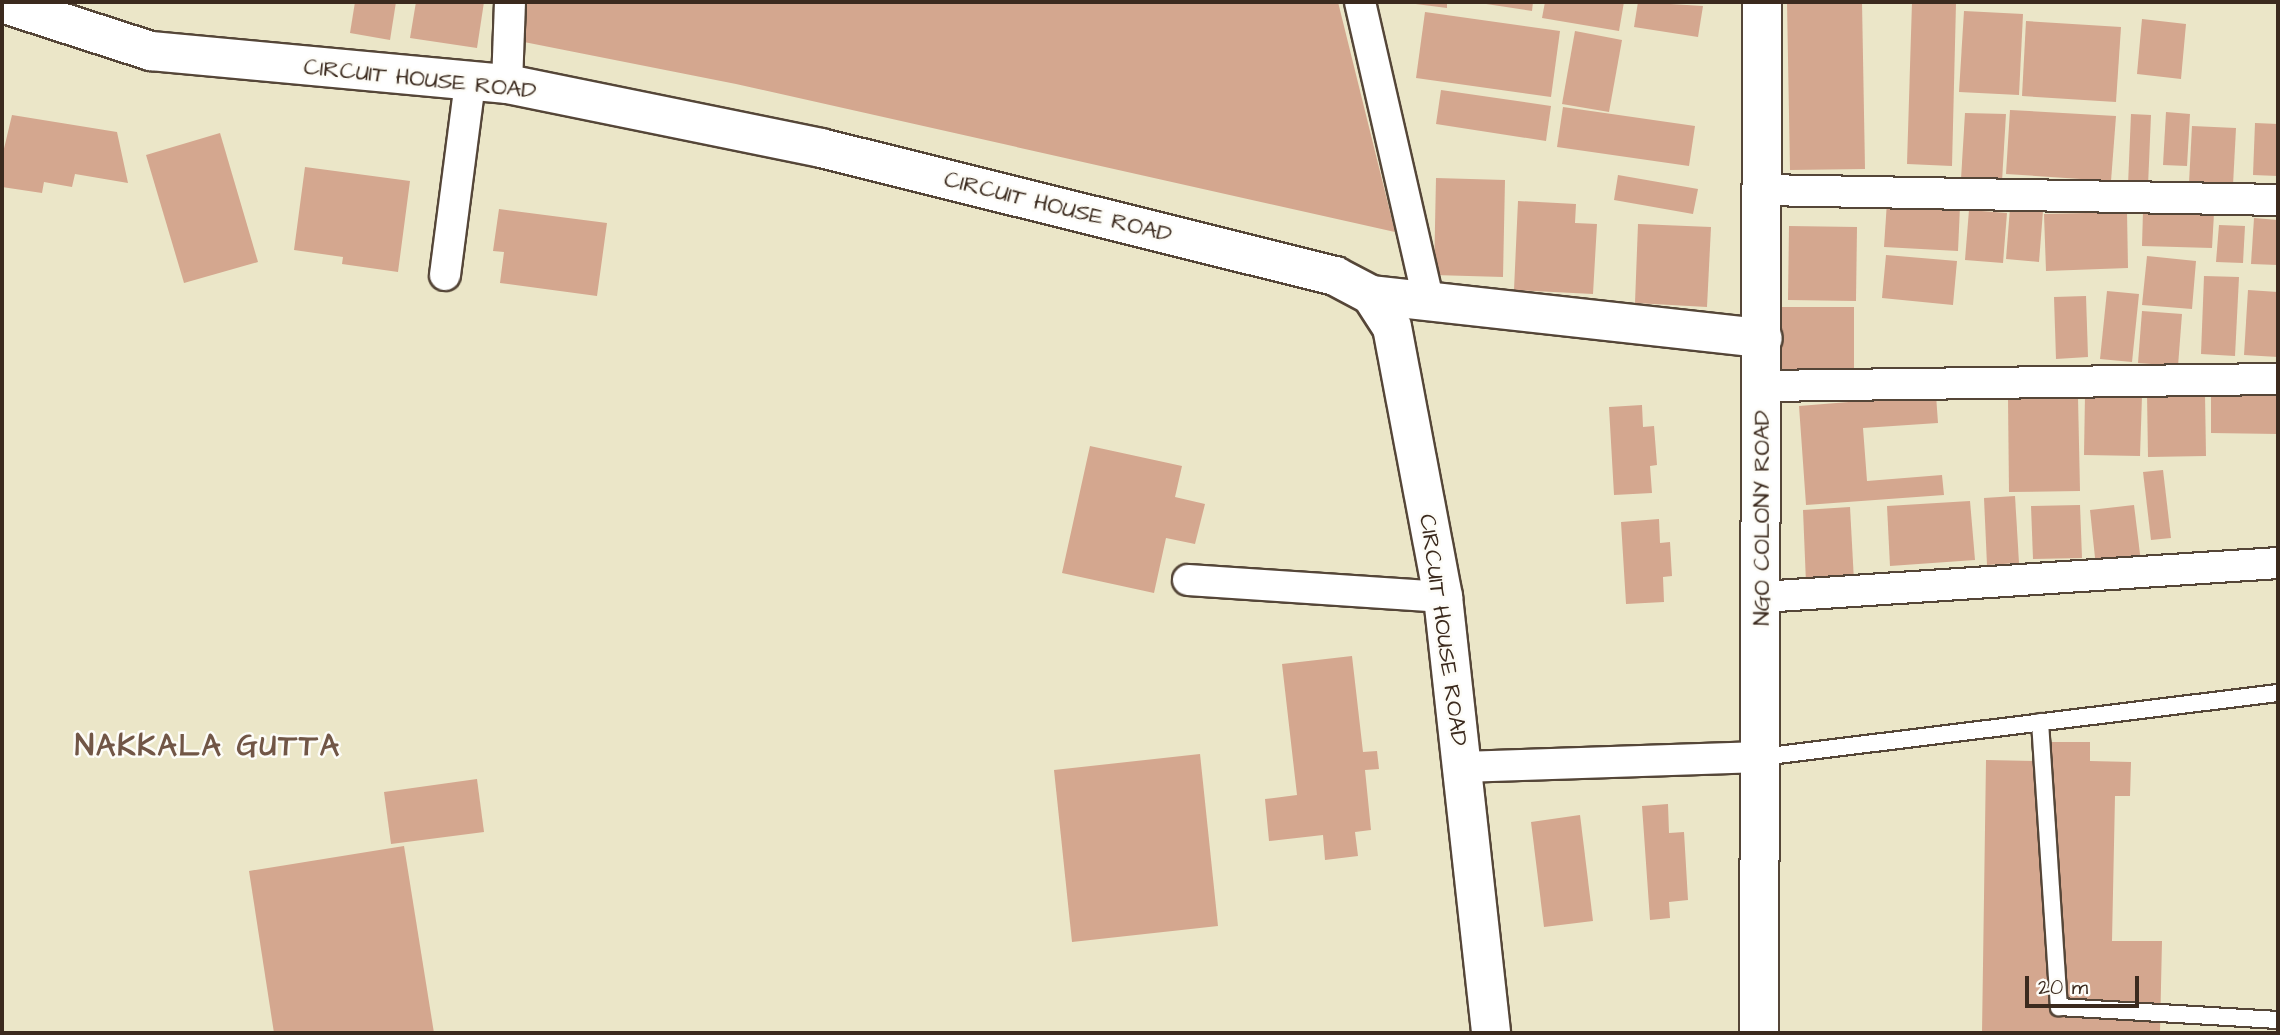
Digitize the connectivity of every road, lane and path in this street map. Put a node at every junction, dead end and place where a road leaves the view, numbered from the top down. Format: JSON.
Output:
{"nodes":[{"id":1,"x":510,"y":2,"type":"edge"},
{"id":2,"x":1360,"y":2,"type":"edge"},
{"id":3,"x":1762,"y":2,"type":"edge"},
{"id":4,"x":2,"y":3,"type":"edge"},
{"id":5,"x":488,"y":83,"type":"junction"},
{"id":6,"x":1763,"y":190,"type":"junction"},
{"id":7,"x":2278,"y":200,"type":"edge"},
{"id":8,"x":445,"y":275,"type":"dead end"},
{"id":9,"x":1371,"y":295,"type":"junction"},
{"id":10,"x":1428,"y":300,"type":"junction"},
{"id":11,"x":1763,"y":338,"type":"junction"},
{"id":12,"x":2278,"y":379,"type":"edge"},
{"id":13,"x":1763,"y":386,"type":"junction"},
{"id":14,"x":2278,"y":563,"type":"edge"},
{"id":15,"x":1188,"y":580,"type":"dead end"},
{"id":16,"x":1443,"y":597,"type":"junction"},
{"id":17,"x":1762,"y":597,"type":"junction"},
{"id":18,"x":2278,"y":693,"type":"edge"},
{"id":19,"x":2040,"y":722,"type":"junction"},
{"id":20,"x":1761,"y":757,"type":"junction"},
{"id":21,"x":1462,"y":767,"type":"junction"},
{"id":22,"x":2278,"y":1020,"type":"edge"},
{"id":23,"x":1491,"y":1033,"type":"edge"},
{"id":24,"x":1759,"y":1033,"type":"edge"}],
"edges":[{"from":1,"to":5,"type":"street"},
{"from":2,"to":10,"type":"street"},
{"from":3,"to":6,"type":"street","name":"NGO COLONY ROAD"},
{"from":4,"to":5,"type":"street","name":"CIRCUIT HOUSE ROAD"},
{"from":5,"to":8,"type":"street"},
{"from":5,"to":9,"type":"street","name":"CIRCUIT HOUSE ROAD"},
{"from":6,"to":7,"type":"street"},
{"from":6,"to":11,"type":"street","name":"NGO COLONY ROAD"},
{"from":9,"to":10,"type":"street"},
{"from":9,"to":16,"type":"street","name":"CIRCUIT HOUSE ROAD"},
{"from":10,"to":11,"type":"street"},
{"from":11,"to":13,"type":"street","name":"NGO COLONY ROAD"},
{"from":12,"to":13,"type":"street"},
{"from":13,"to":17,"type":"street","name":"NGO COLONY ROAD"},
{"from":14,"to":17,"type":"street"},
{"from":15,"to":16,"type":"street"},
{"from":16,"to":21,"type":"street","name":"CIRCUIT HOUSE ROAD"},
{"from":17,"to":20,"type":"street","name":"NGO COLONY ROAD"},
{"from":18,"to":19,"type":"lane"},
{"from":19,"to":20,"type":"lane"},
{"from":19,"to":22,"type":"lane"},
{"from":20,"to":21,"type":"street"},
{"from":20,"to":24,"type":"street","name":"NGO COLONY ROAD"},
{"from":21,"to":23,"type":"street","name":"CIRCUIT HOUSE ROAD"}]}
